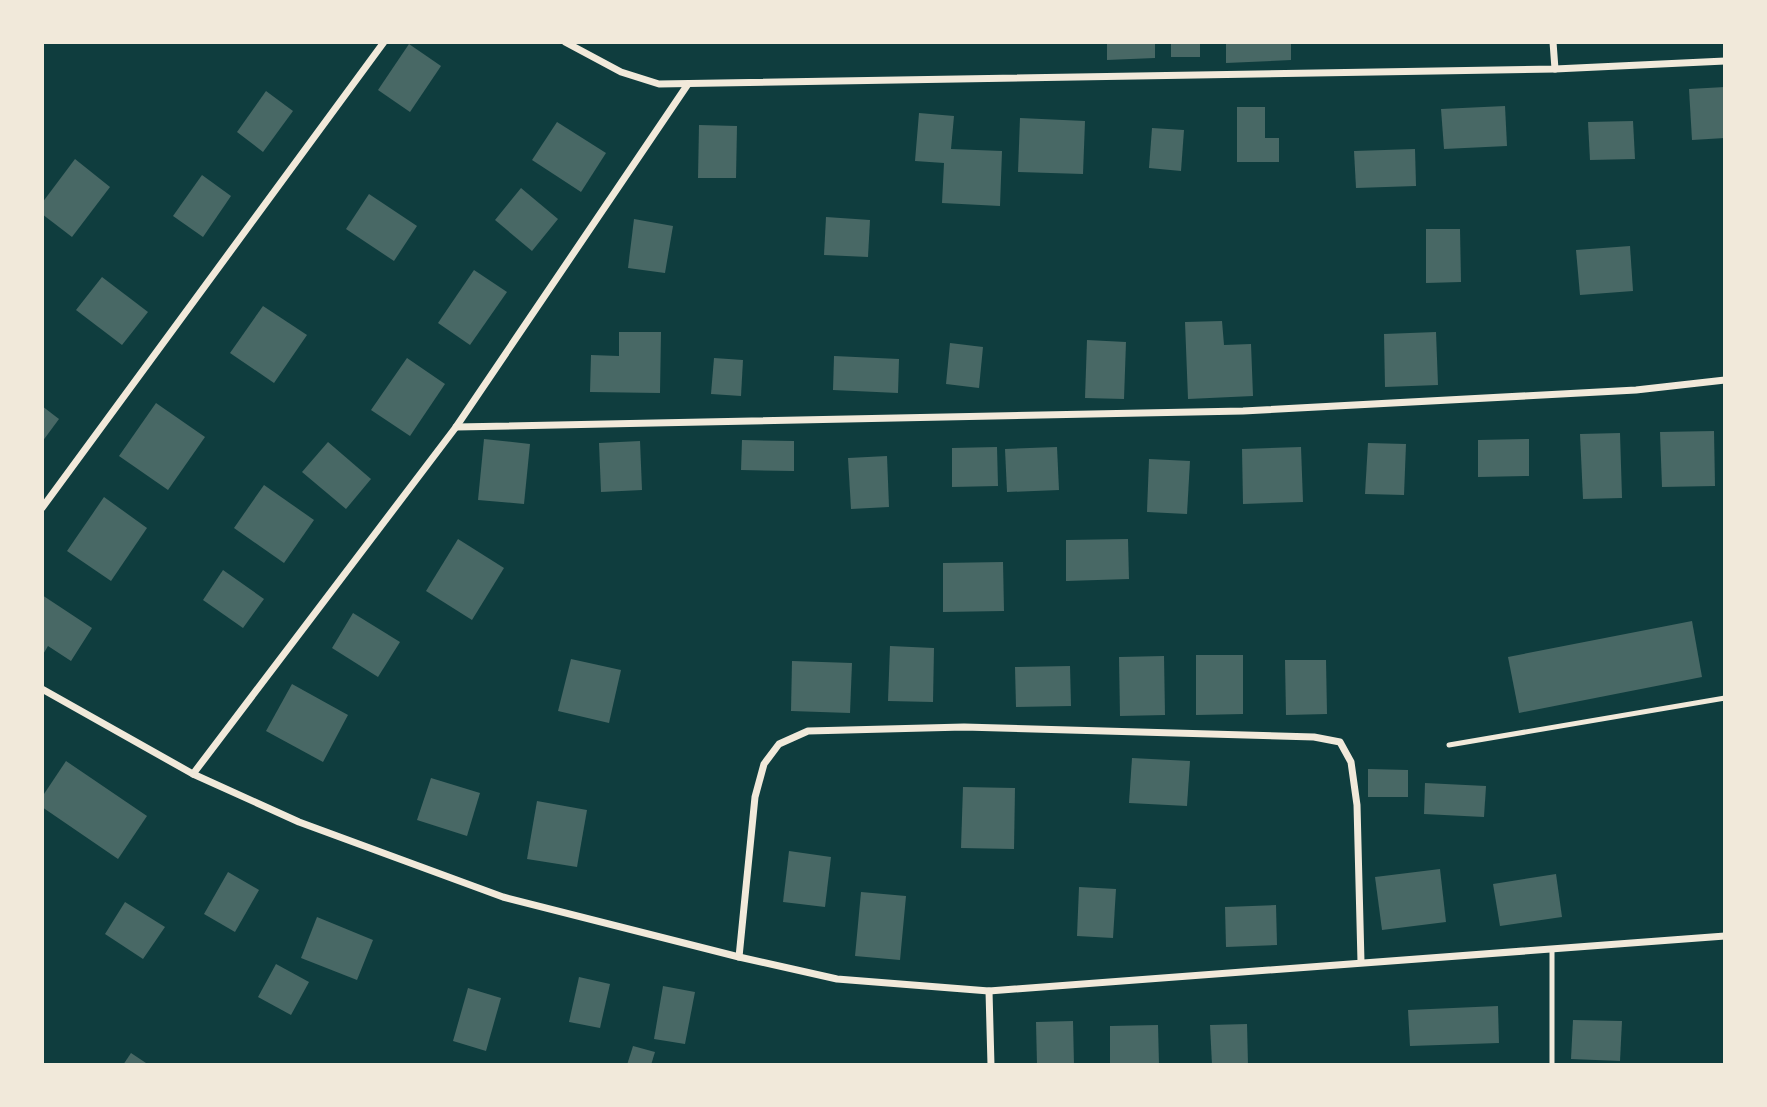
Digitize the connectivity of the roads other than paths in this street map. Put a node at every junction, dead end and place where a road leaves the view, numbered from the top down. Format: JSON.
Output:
{"nodes":[{"id":1,"x":384,"y":42,"type":"edge"},
{"id":2,"x":565,"y":42,"type":"edge"},
{"id":3,"x":1553,"y":42,"type":"edge"},
{"id":4,"x":1725,"y":61,"type":"edge"},
{"id":5,"x":1555,"y":69,"type":"junction"},
{"id":6,"x":688,"y":84,"type":"junction"},
{"id":7,"x":1725,"y":380,"type":"edge"},
{"id":8,"x":456,"y":426,"type":"junction"},
{"id":9,"x":42,"y":508,"type":"edge"},
{"id":10,"x":42,"y":689,"type":"edge"},
{"id":11,"x":1725,"y":698,"type":"edge"},
{"id":12,"x":1449,"y":745,"type":"dead end"},
{"id":13,"x":193,"y":774,"type":"junction"},
{"id":14,"x":1725,"y":936,"type":"edge"},
{"id":15,"x":1552,"y":950,"type":"junction"},
{"id":16,"x":740,"y":957,"type":"junction"},
{"id":17,"x":1361,"y":962,"type":"junction"},
{"id":18,"x":989,"y":991,"type":"junction"},
{"id":19,"x":991,"y":1065,"type":"edge"},
{"id":20,"x":1552,"y":1065,"type":"edge"}],
"edges":[{"from":1,"to":9,"type":"street"},
{"from":2,"to":6,"type":"street"},
{"from":3,"to":5,"type":"street"},
{"from":4,"to":5,"type":"street"},
{"from":5,"to":6,"type":"street"},
{"from":6,"to":8,"type":"street"},
{"from":7,"to":8,"type":"street"},
{"from":8,"to":13,"type":"street"},
{"from":10,"to":13,"type":"street"},
{"from":11,"to":12,"type":"lane"},
{"from":13,"to":16,"type":"street"},
{"from":14,"to":15,"type":"street"},
{"from":15,"to":17,"type":"street"},
{"from":15,"to":20,"type":"lane"},
{"from":16,"to":17,"type":"street"},
{"from":16,"to":18,"type":"street"},
{"from":17,"to":18,"type":"street"},
{"from":18,"to":19,"type":"street"}]}
